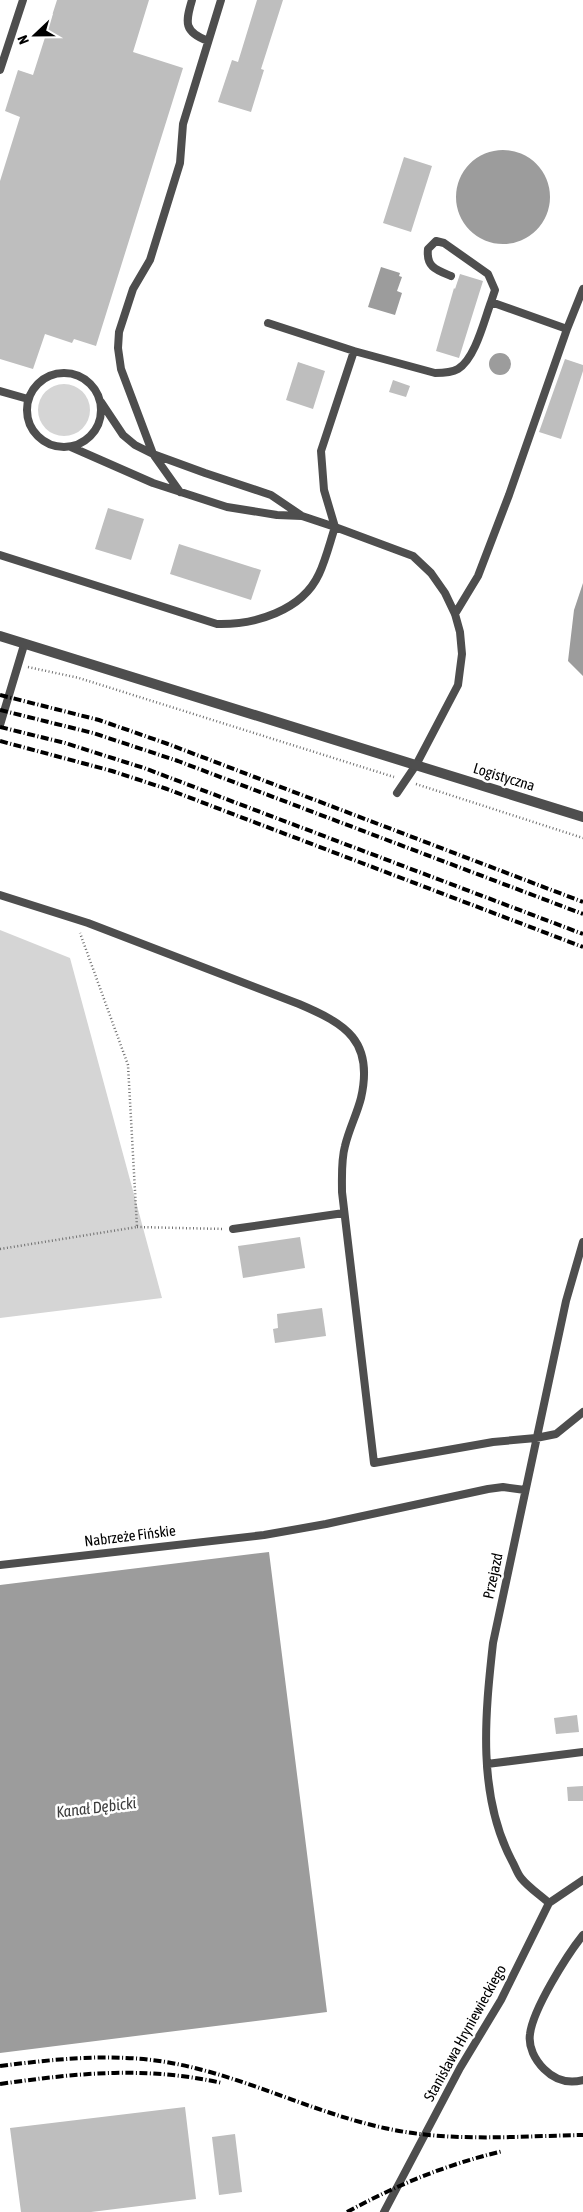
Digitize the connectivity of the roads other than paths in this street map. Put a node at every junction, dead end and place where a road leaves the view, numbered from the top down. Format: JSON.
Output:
{"nodes":[{"id":1,"x":23,"y":0,"type":"edge"},
{"id":2,"x":192,"y":0,"type":"edge"},
{"id":3,"x":221,"y":0,"type":"edge"},
{"id":4,"x":208,"y":41,"type":"junction"},
{"id":5,"x":0,"y":70,"type":"edge"},
{"id":6,"x":451,"y":276,"type":"dead end"},
{"id":7,"x":583,"y":289,"type":"edge"},
{"id":8,"x":491,"y":302,"type":"junction"},
{"id":9,"x":268,"y":323,"type":"dead end"},
{"id":10,"x":566,"y":329,"type":"junction"},
{"id":11,"x":354,"y":351,"type":"junction"},
{"id":12,"x":0,"y":391,"type":"edge"},
{"id":13,"x":28,"y":399,"type":"junction"},
{"id":14,"x":101,"y":402,"type":"junction"},
{"id":15,"x":71,"y":447,"type":"junction"},
{"id":16,"x":153,"y":454,"type":"junction"},
{"id":17,"x":180,"y":492,"type":"junction"},
{"id":18,"x":302,"y":516,"type":"junction"},
{"id":19,"x":335,"y":527,"type":"junction"},
{"id":20,"x":0,"y":554,"type":"edge"},
{"id":21,"x":455,"y":614,"type":"junction"},
{"id":22,"x":0,"y":636,"type":"edge"},
{"id":23,"x":24,"y":645,"type":"junction"},
{"id":24,"x":0,"y":725,"type":"edge"},
{"id":25,"x":416,"y":764,"type":"junction"},
{"id":26,"x":397,"y":793,"type":"dead end"},
{"id":27,"x":583,"y":817,"type":"edge"},
{"id":28,"x":0,"y":895,"type":"edge"},
{"id":29,"x":344,"y":1213,"type":"junction"},
{"id":30,"x":232,"y":1229,"type":"road end"},
{"id":31,"x":583,"y":1242,"type":"edge"},
{"id":32,"x":583,"y":1412,"type":"edge"},
{"id":33,"x":536,"y":1438,"type":"junction"},
{"id":34,"x":525,"y":1490,"type":"junction"},
{"id":35,"x":0,"y":1565,"type":"edge"},
{"id":36,"x":583,"y":1752,"type":"edge"},
{"id":37,"x":487,"y":1764,"type":"junction"},
{"id":38,"x":583,"y":1880,"type":"edge"},
{"id":39,"x":549,"y":1903,"type":"junction"},
{"id":40,"x":583,"y":1935,"type":"edge"},
{"id":41,"x":583,"y":2080,"type":"edge"},
{"id":42,"x":384,"y":2212,"type":"edge"}],
"edges":[{"from":1,"to":5,"type":"lane"},
{"from":2,"to":4,"type":"lane"},
{"from":3,"to":4,"type":"lane"},
{"from":4,"to":16,"type":"lane"},
{"from":6,"to":8,"type":"lane"},
{"from":7,"to":10,"type":"lane"},
{"from":8,"to":10,"type":"lane"},
{"from":8,"to":11,"type":"lane"},
{"from":9,"to":11,"type":"lane"},
{"from":10,"to":21,"type":"lane"},
{"from":11,"to":19,"type":"lane"},
{"from":12,"to":13,"type":"lane"},
{"from":13,"to":14,"type":"lane"},
{"from":13,"to":15,"type":"lane"},
{"from":14,"to":15,"type":"lane"},
{"from":14,"to":16,"type":"lane"},
{"from":15,"to":17,"type":"lane"},
{"from":16,"to":17,"type":"lane"},
{"from":16,"to":18,"type":"lane"},
{"from":17,"to":18,"type":"lane"},
{"from":18,"to":19,"type":"lane"},
{"from":19,"to":20,"type":"lane"},
{"from":19,"to":21,"type":"lane"},
{"from":21,"to":25,"type":"lane"},
{"from":22,"to":23,"type":"street","name":"Logistyczna"},
{"from":23,"to":24,"type":"lane"},
{"from":23,"to":25,"type":"street","name":"Logistyczna"},
{"from":25,"to":26,"type":"lane"},
{"from":25,"to":27,"type":"street","name":"Logistyczna"},
{"from":28,"to":29,"type":"lane"},
{"from":29,"to":30,"type":"lane"},
{"from":29,"to":33,"type":"lane"},
{"from":31,"to":33,"type":"lane","name":"Przejazd"},
{"from":32,"to":33,"type":"lane"},
{"from":33,"to":34,"type":"lane","name":"Przejazd"},
{"from":34,"to":35,"type":"lane","name":"Nabrzeże Fińskie"},
{"from":34,"to":37,"type":"lane","name":"Przejazd"},
{"from":36,"to":37,"type":"lane"},
{"from":37,"to":39,"type":"lane","name":"Przejazd"},
{"from":38,"to":39,"type":"lane","name":"Stanisława Hryniewieckiego"},
{"from":39,"to":42,"type":"lane","name":"Stanisława Hryniewieckiego"},
{"from":40,"to":41,"type":"lane"}]}
